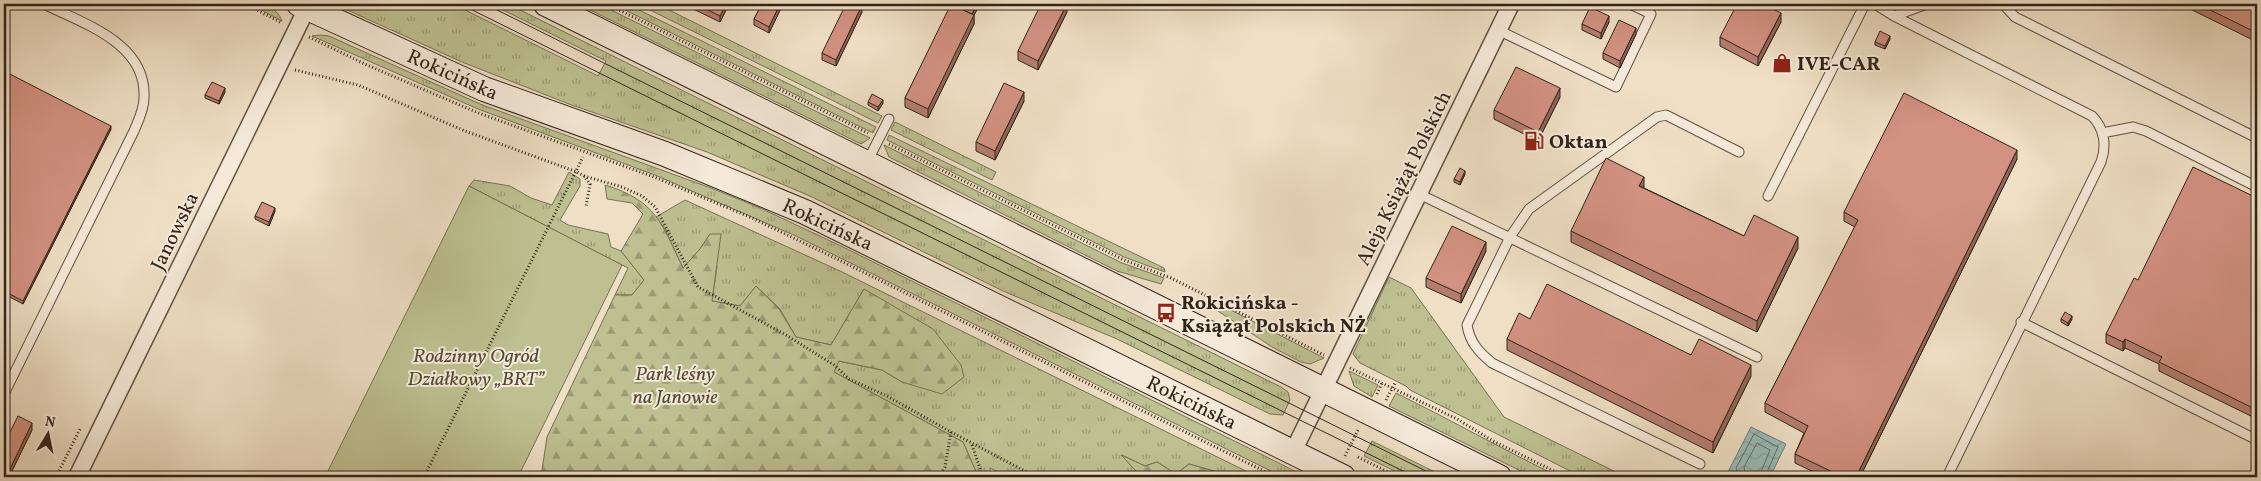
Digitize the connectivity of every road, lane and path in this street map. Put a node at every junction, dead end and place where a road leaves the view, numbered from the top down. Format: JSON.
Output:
{"nodes":[{"id":1,"x":44,"y":4,"type":"edge"},
{"id":2,"x":245,"y":4,"type":"edge"},
{"id":3,"x":546,"y":4,"type":"edge"},
{"id":4,"x":606,"y":4,"type":"edge"},
{"id":5,"x":1511,"y":4,"type":"edge"},
{"id":6,"x":1630,"y":4,"type":"edge"},
{"id":7,"x":1865,"y":4,"type":"edge"},
{"id":8,"x":1874,"y":4,"type":"edge"},
{"id":9,"x":1927,"y":4,"type":"edge"},
{"id":10,"x":2003,"y":4,"type":"edge"},
{"id":11,"x":303,"y":6,"type":"edge"},
{"id":12,"x":1894,"y":16,"type":"junction"},
{"id":13,"x":1498,"y":30,"type":"junction"},
{"id":14,"x":295,"y":31,"type":"junction"},
{"id":15,"x":279,"y":65,"type":"junction"},
{"id":16,"x":888,"y":119,"type":"dead end"},
{"id":17,"x":2102,"y":133,"type":"junction"},
{"id":18,"x":2257,"y":138,"type":"edge"},
{"id":19,"x":879,"y":139,"type":"junction"},
{"id":20,"x":1738,"y":152,"type":"dead end"},
{"id":21,"x":583,"y":157,"type":"dead end"},
{"id":22,"x":866,"y":164,"type":"junction"},
{"id":23,"x":577,"y":172,"type":"junction"},
{"id":24,"x":584,"y":176,"type":"junction"},
{"id":25,"x":2257,"y":186,"type":"edge"},
{"id":26,"x":1419,"y":194,"type":"junction"},
{"id":27,"x":1768,"y":196,"type":"dead end"},
{"id":28,"x":586,"y":207,"type":"dead end"},
{"id":29,"x":1510,"y":237,"type":"junction"},
{"id":30,"x":2021,"y":322,"type":"junction"},
{"id":31,"x":1328,"y":357,"type":"dead end"},
{"id":32,"x":1756,"y":357,"type":"dead end"},
{"id":33,"x":1348,"y":367,"type":"dead end"},
{"id":34,"x":1382,"y":383,"type":"junction"},
{"id":35,"x":1394,"y":384,"type":"dead end"},
{"id":36,"x":1392,"y":388,"type":"junction"},
{"id":37,"x":1323,"y":390,"type":"junction"},
{"id":38,"x":4,"y":394,"type":"edge"},
{"id":39,"x":1374,"y":400,"type":"dead end"},
{"id":40,"x":1384,"y":405,"type":"dead end"},
{"id":41,"x":952,"y":432,"type":"junction"},
{"id":42,"x":1356,"y":433,"type":"dead end"},
{"id":43,"x":2257,"y":440,"type":"edge"},
{"id":44,"x":972,"y":444,"type":"junction"},
{"id":45,"x":1349,"y":448,"type":"dead end"},
{"id":46,"x":1293,"y":452,"type":"junction"},
{"id":47,"x":1358,"y":458,"type":"dead end"},
{"id":48,"x":1700,"y":464,"type":"dead end"},
{"id":49,"x":81,"y":476,"type":"edge"},
{"id":50,"x":424,"y":477,"type":"edge"},
{"id":51,"x":940,"y":477,"type":"edge"},
{"id":52,"x":983,"y":477,"type":"edge"},
{"id":53,"x":1036,"y":477,"type":"edge"},
{"id":54,"x":1276,"y":477,"type":"edge"},
{"id":55,"x":1343,"y":477,"type":"edge"},
{"id":56,"x":1398,"y":477,"type":"edge"},
{"id":57,"x":1499,"y":477,"type":"edge"},
{"id":58,"x":1566,"y":477,"type":"edge"},
{"id":59,"x":1947,"y":477,"type":"edge"}],
"edges":[{"from":1,"to":38,"type":"lane"},
{"from":2,"to":14,"type":"path"},
{"from":3,"to":22,"type":"main road"},
{"from":4,"to":19,"type":"path"},
{"from":5,"to":13,"type":"street","name":"Aleja Książąt Polskich"},
{"from":6,"to":13,"type":"lane"},
{"from":7,"to":27,"type":"lane"},
{"from":8,"to":12,"type":"lane"},
{"from":9,"to":12,"type":"lane"},
{"from":10,"to":18,"type":"lane"},
{"from":11,"to":14,"type":"street","name":"Janowska"},
{"from":11,"to":46,"type":"main road","name":"Rokicińska"},
{"from":12,"to":17,"type":"lane"},
{"from":13,"to":26,"type":"street","name":"Aleja Książąt Polskich"},
{"from":14,"to":15,"type":"street","name":"Janowska"},
{"from":14,"to":54,"type":"path"},
{"from":15,"to":23,"type":"path"},
{"from":15,"to":49,"type":"street","name":"Janowska"},
{"from":16,"to":19,"type":"lane"},
{"from":17,"to":25,"type":"lane"},
{"from":17,"to":30,"type":"lane"},
{"from":19,"to":22,"type":"lane"},
{"from":19,"to":31,"type":"path"},
{"from":20,"to":29,"type":"lane"},
{"from":21,"to":23,"type":"path"},
{"from":22,"to":37,"type":"main road"},
{"from":23,"to":24,"type":"path"},
{"from":23,"to":50,"type":"path"},
{"from":24,"to":28,"type":"path"},
{"from":24,"to":41,"type":"path"},
{"from":26,"to":29,"type":"lane"},
{"from":26,"to":37,"type":"street","name":"Aleja Książąt Polskich"},
{"from":29,"to":32,"type":"lane"},
{"from":29,"to":48,"type":"lane"},
{"from":30,"to":43,"type":"lane"},
{"from":30,"to":59,"type":"lane"},
{"from":33,"to":34,"type":"path"},
{"from":34,"to":36,"type":"path"},
{"from":34,"to":39,"type":"path"},
{"from":35,"to":36,"type":"path"},
{"from":36,"to":40,"type":"path"},
{"from":36,"to":58,"type":"path"},
{"from":37,"to":46,"type":"street","name":"Aleja Książąt Polskich"},
{"from":37,"to":57,"type":"main road"},
{"from":41,"to":44,"type":"path"},
{"from":41,"to":51,"type":"path"},
{"from":42,"to":45,"type":"path"},
{"from":44,"to":52,"type":"path"},
{"from":44,"to":53,"type":"path"},
{"from":46,"to":55,"type":"main road","name":"Rokicińska"},
{"from":47,"to":56,"type":"path"}]}
